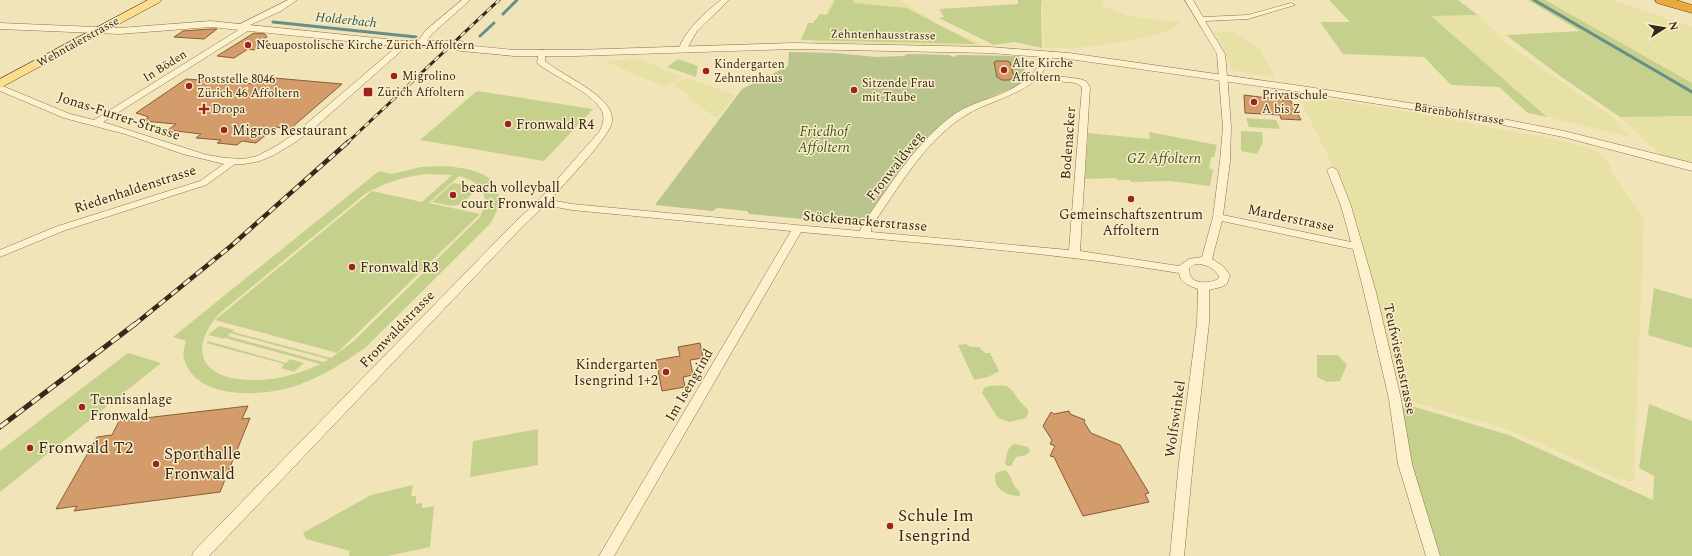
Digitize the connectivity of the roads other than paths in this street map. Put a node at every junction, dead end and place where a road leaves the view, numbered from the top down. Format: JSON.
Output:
{"nodes":[{"id":1,"x":156,"y":0,"type":"edge"},
{"id":2,"x":293,"y":0,"type":"edge"},
{"id":3,"x":466,"y":0,"type":"edge"},
{"id":4,"x":725,"y":0,"type":"edge"},
{"id":5,"x":1189,"y":0,"type":"edge"},
{"id":6,"x":1647,"y":0,"type":"edge"},
{"id":7,"x":1689,"y":0,"type":"edge"},
{"id":8,"x":1692,"y":1,"type":"edge"},
{"id":9,"x":1663,"y":3,"type":"edge"},
{"id":10,"x":1290,"y":5,"type":"dead end"},
{"id":11,"x":1692,"y":9,"type":"edge"},
{"id":12,"x":1200,"y":18,"type":"junction"},
{"id":13,"x":0,"y":26,"type":"edge"},
{"id":14,"x":245,"y":27,"type":"junction"},
{"id":15,"x":99,"y":30,"type":"junction"},
{"id":16,"x":405,"y":44,"type":"junction"},
{"id":17,"x":420,"y":44,"type":"junction"},
{"id":18,"x":682,"y":50,"type":"junction"},
{"id":19,"x":542,"y":52,"type":"junction"},
{"id":20,"x":1051,"y":54,"type":"junction"},
{"id":21,"x":1035,"y":76,"type":"junction"},
{"id":22,"x":1223,"y":78,"type":"junction"},
{"id":23,"x":0,"y":84,"type":"edge"},
{"id":24,"x":0,"y":88,"type":"edge"},
{"id":25,"x":94,"y":124,"type":"junction"},
{"id":26,"x":232,"y":163,"type":"junction"},
{"id":27,"x":1692,"y":168,"type":"edge"},
{"id":28,"x":1332,"y":170,"type":"dead end"},
{"id":29,"x":543,"y":202,"type":"junction"},
{"id":30,"x":1218,"y":217,"type":"junction"},
{"id":31,"x":798,"y":228,"type":"junction"},
{"id":32,"x":866,"y":235,"type":"junction"},
{"id":33,"x":1358,"y":247,"type":"junction"},
{"id":34,"x":0,"y":254,"type":"edge"},
{"id":35,"x":1074,"y":254,"type":"junction"},
{"id":36,"x":1206,"y":261,"type":"junction"},
{"id":37,"x":1183,"y":270,"type":"junction"},
{"id":38,"x":1204,"y":286,"type":"junction"},
{"id":39,"x":199,"y":556,"type":"edge"},
{"id":40,"x":606,"y":556,"type":"edge"},
{"id":41,"x":1177,"y":556,"type":"edge"},
{"id":42,"x":1433,"y":556,"type":"edge"}],
"edges":[{"from":1,"to":15,"type":"main road","name":"Wehntalerstrasse"},
{"from":2,"to":14,"type":"street","name":"In Böden"},
{"from":3,"to":17,"type":"street"},
{"from":4,"to":18,"type":"street"},
{"from":5,"to":12,"type":"street"},
{"from":6,"to":9,"type":"highway"},
{"from":7,"to":8,"type":"highway"},
{"from":9,"to":11,"type":"highway"},
{"from":10,"to":12,"type":"street"},
{"from":12,"to":22,"type":"street"},
{"from":13,"to":15,"type":"street","name":"Zehntenhausstrasse"},
{"from":14,"to":15,"type":"street","name":"Zehntenhausstrasse"},
{"from":14,"to":16,"type":"street","name":"Zehntenhausstrasse"},
{"from":14,"to":25,"type":"street","name":"In Böden"},
{"from":15,"to":23,"type":"main road","name":"Wehntalerstrasse"},
{"from":16,"to":17,"type":"street","name":"Zehntenhausstrasse"},
{"from":16,"to":26,"type":"street","name":"Riedenhaldenstrasse"},
{"from":17,"to":19,"type":"street","name":"Zehntenhausstrasse"},
{"from":18,"to":19,"type":"street","name":"Zehntenhausstrasse"},
{"from":18,"to":20,"type":"street","name":"Zehntenhausstrasse"},
{"from":19,"to":29,"type":"street","name":"Fronwaldstrasse"},
{"from":20,"to":21,"type":"street","name":"Fronwaldweg"},
{"from":20,"to":22,"type":"street","name":"Zehntenhausstrasse"},
{"from":21,"to":32,"type":"street","name":"Fronwaldweg"},
{"from":21,"to":35,"type":"street","name":"Bodenacker"},
{"from":22,"to":27,"type":"street","name":"Bärenbohlstrasse"},
{"from":22,"to":30,"type":"street"},
{"from":24,"to":25,"type":"street","name":"Jonas-Furrer-Strasse"},
{"from":25,"to":26,"type":"street","name":"Jonas-Furrer-Strasse"},
{"from":26,"to":34,"type":"street","name":"Riedenhaldenstrasse"},
{"from":28,"to":33,"type":"street","name":"Teufwiesenstrasse"},
{"from":29,"to":31,"type":"street","name":"Stöckenackerstrasse"},
{"from":29,"to":39,"type":"street","name":"Fronwaldstrasse"},
{"from":30,"to":33,"type":"street","name":"Marderstrasse"},
{"from":30,"to":36,"type":"street"},
{"from":31,"to":32,"type":"street","name":"Stöckenackerstrasse"},
{"from":31,"to":40,"type":"street","name":"Im Isengrind"},
{"from":32,"to":35,"type":"street","name":"Stöckenackerstrasse"},
{"from":33,"to":42,"type":"street","name":"Teufwiesenstrasse"},
{"from":35,"to":37,"type":"street","name":"Stöckenackerstrasse"},
{"from":36,"to":37,"type":"street"},
{"from":36,"to":38,"type":"street"},
{"from":37,"to":38,"type":"street"},
{"from":38,"to":41,"type":"street","name":"Wolfswinkel"}]}
